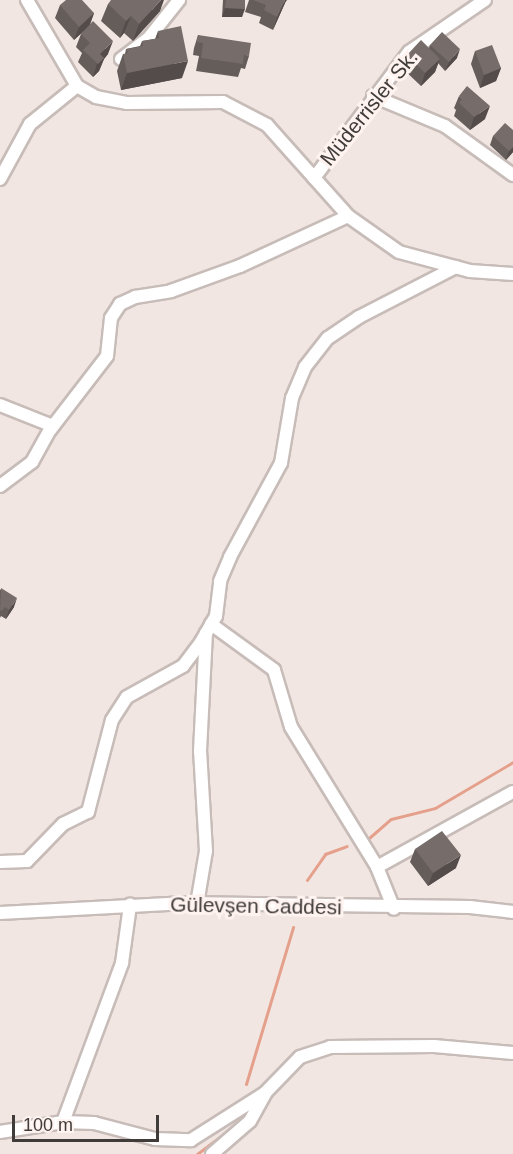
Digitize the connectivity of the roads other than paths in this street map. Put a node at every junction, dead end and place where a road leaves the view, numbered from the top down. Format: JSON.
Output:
{"nodes":[{"id":1,"x":27,"y":0,"type":"edge"},
{"id":2,"x":179,"y":0,"type":"edge"},
{"id":3,"x":485,"y":0,"type":"edge"},
{"id":4,"x":121,"y":59,"type":"edge"},
{"id":5,"x":77,"y":86,"type":"junction"},
{"id":6,"x":373,"y":96,"type":"junction"},
{"id":7,"x":513,"y":175,"type":"edge"},
{"id":8,"x":314,"y":178,"type":"junction"},
{"id":9,"x":0,"y":179,"type":"edge"},
{"id":10,"x":348,"y":216,"type":"junction"},
{"id":11,"x":456,"y":267,"type":"junction"},
{"id":12,"x":513,"y":274,"type":"edge"},
{"id":13,"x":0,"y":405,"type":"edge"},
{"id":14,"x":53,"y":426,"type":"junction"},
{"id":15,"x":0,"y":486,"type":"edge"},
{"id":16,"x":209,"y":628,"type":"junction"},
{"id":17,"x":513,"y":792,"type":"edge"},
{"id":18,"x":0,"y":862,"type":"edge"},
{"id":19,"x":377,"y":867,"type":"junction"},
{"id":20,"x":197,"y":904,"type":"junction"},
{"id":21,"x":130,"y":905,"type":"junction"},
{"id":22,"x":394,"y":909,"type":"junction"},
{"id":23,"x":513,"y":912,"type":"edge"},
{"id":24,"x":0,"y":913,"type":"edge"},
{"id":25,"x":513,"y":1053,"type":"edge"},
{"id":26,"x":266,"y":1093,"type":"junction"},
{"id":27,"x":63,"y":1122,"type":"junction"},
{"id":28,"x":0,"y":1132,"type":"edge"},
{"id":29,"x":212,"y":1154,"type":"edge"}],
"edges":[{"from":1,"to":5,"type":"street"},
{"from":2,"to":4,"type":"street"},
{"from":3,"to":6,"type":"street","name":"Müderrisler Sk."},
{"from":5,"to":8,"type":"street"},
{"from":5,"to":9,"type":"street"},
{"from":6,"to":7,"type":"street"},
{"from":6,"to":8,"type":"street","name":"Müderrisler Sk."},
{"from":8,"to":10,"type":"street"},
{"from":10,"to":11,"type":"street"},
{"from":10,"to":14,"type":"street"},
{"from":11,"to":12,"type":"street"},
{"from":11,"to":16,"type":"street"},
{"from":13,"to":14,"type":"street"},
{"from":14,"to":15,"type":"street"},
{"from":16,"to":18,"type":"street"},
{"from":16,"to":19,"type":"street"},
{"from":16,"to":20,"type":"street"},
{"from":17,"to":19,"type":"street"},
{"from":19,"to":22,"type":"street"},
{"from":20,"to":21,"type":"street","name":"Gülevşen Caddesi"},
{"from":20,"to":22,"type":"street","name":"Gülevşen Caddesi"},
{"from":21,"to":24,"type":"street","name":"Gülevşen Caddesi"},
{"from":21,"to":27,"type":"street"},
{"from":22,"to":23,"type":"street","name":"Gülevşen Caddesi"},
{"from":25,"to":26,"type":"street"},
{"from":26,"to":27,"type":"street"},
{"from":26,"to":29,"type":"street"},
{"from":27,"to":28,"type":"street"}]}
